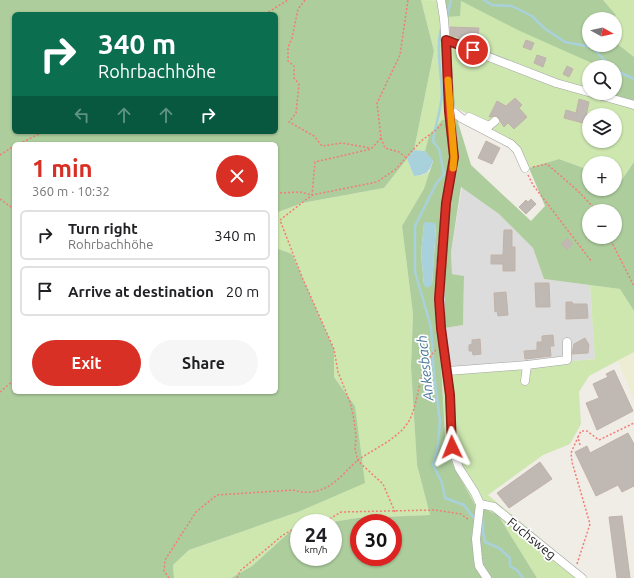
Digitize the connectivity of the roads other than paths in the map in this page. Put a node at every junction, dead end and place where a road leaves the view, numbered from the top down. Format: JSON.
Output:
{"nodes":[{"id":1,"x":441,"y":0,"type":"edge"},
{"id":2,"x":446,"y":40,"type":"junction"},
{"id":3,"x":634,"y":105,"type":"edge"},
{"id":4,"x":452,"y":112,"type":"junction"},
{"id":5,"x":495,"y":121,"type":"dead end"},
{"id":6,"x":525,"y":168,"type":"road end"},
{"id":7,"x":567,"y":342,"type":"dead end"},
{"id":8,"x":527,"y":365,"type":"junction"},
{"id":9,"x":448,"y":371,"type":"junction"},
{"id":10,"x":525,"y":381,"type":"dead end"},
{"id":11,"x":480,"y":504,"type":"junction"},
{"id":12,"x":487,"y":578,"type":"edge"},
{"id":13,"x":582,"y":578,"type":"edge"}],
"edges":[{"from":1,"to":2,"type":"street"},
{"from":2,"to":3,"type":"street"},
{"from":2,"to":4,"type":"street"},
{"from":4,"to":5,"type":"street"},
{"from":4,"to":6,"type":"street"},
{"from":4,"to":9,"type":"street"},
{"from":7,"to":8,"type":"street"},
{"from":8,"to":9,"type":"street"},
{"from":8,"to":10,"type":"street"},
{"from":9,"to":11,"type":"street"},
{"from":11,"to":12,"type":"street"},
{"from":11,"to":13,"type":"street","name":"Fuchsweg"}]}
